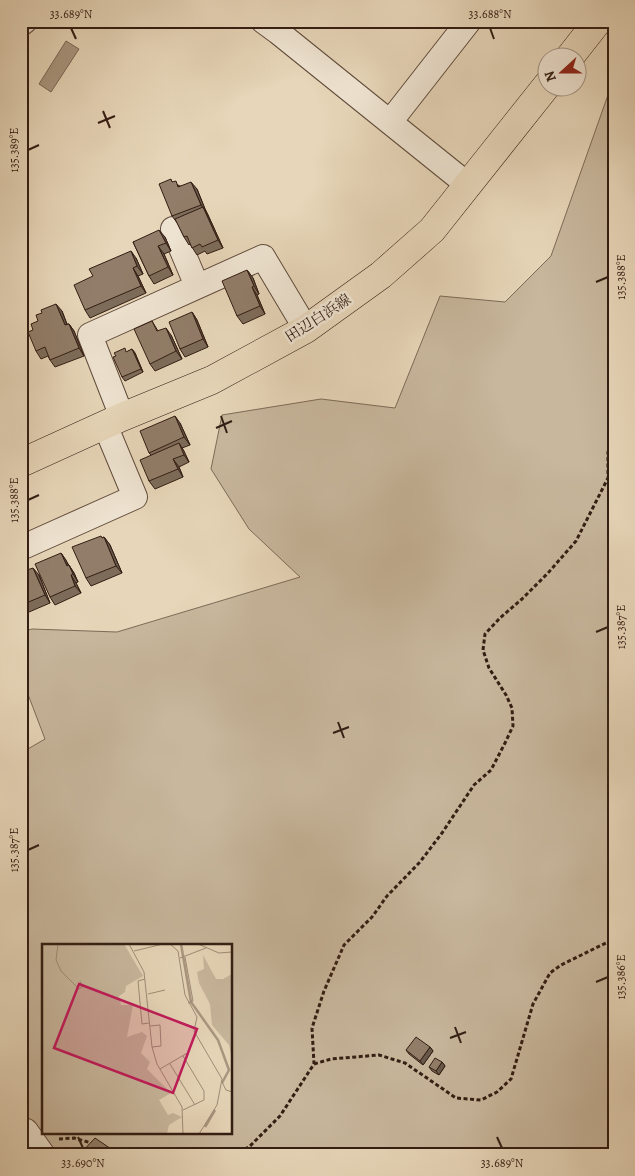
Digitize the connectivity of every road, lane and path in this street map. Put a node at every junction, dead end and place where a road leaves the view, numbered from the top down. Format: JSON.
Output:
{"nodes":[{"id":1,"x":25,"y":21,"type":"edge"},
{"id":2,"x":468,"y":21,"type":"edge"},
{"id":3,"x":598,"y":21,"type":"edge"},
{"id":4,"x":21,"y":24,"type":"edge"},
{"id":5,"x":276,"y":25,"type":"edge"},
{"id":6,"x":577,"y":48,"type":"edge"},
{"id":7,"x":538,"y":97,"type":"edge"},
{"id":8,"x":390,"y":122,"type":"junction"},
{"id":9,"x":468,"y":185,"type":"junction"},
{"id":10,"x":173,"y":228,"type":"edge"},
{"id":11,"x":197,"y":286,"type":"junction"},
{"id":12,"x":306,"y":330,"type":"junction"},
{"id":13,"x":114,"y":421,"type":"junction"},
{"id":14,"x":614,"y":442,"type":"edge"},
{"id":15,"x":21,"y":463,"type":"edge"},
{"id":16,"x":21,"y":548,"type":"edge"},
{"id":17,"x":614,"y":939,"type":"edge"},
{"id":18,"x":314,"y":1064,"type":"junction"},
{"id":19,"x":33,"y":1143,"type":"edge"},
{"id":20,"x":101,"y":1146,"type":"edge"},
{"id":21,"x":233,"y":1155,"type":"edge"}],
"edges":[{"from":1,"to":4,"type":"street"},
{"from":2,"to":8,"type":"street"},
{"from":3,"to":6,"type":"main road"},
{"from":5,"to":8,"type":"street"},
{"from":7,"to":9,"type":"main road","name":"田辺白浜線"},
{"from":8,"to":9,"type":"street"},
{"from":9,"to":12,"type":"main road","name":"田辺白浜線"},
{"from":10,"to":11,"type":"street"},
{"from":11,"to":12,"type":"street"},
{"from":11,"to":13,"type":"street"},
{"from":12,"to":13,"type":"main road","name":"田辺白浜線"},
{"from":13,"to":15,"type":"main road","name":"田辺白浜線"},
{"from":13,"to":16,"type":"street"},
{"from":14,"to":18,"type":"path"},
{"from":17,"to":18,"type":"path"},
{"from":18,"to":21,"type":"path"},
{"from":19,"to":20,"type":"path"}]}
